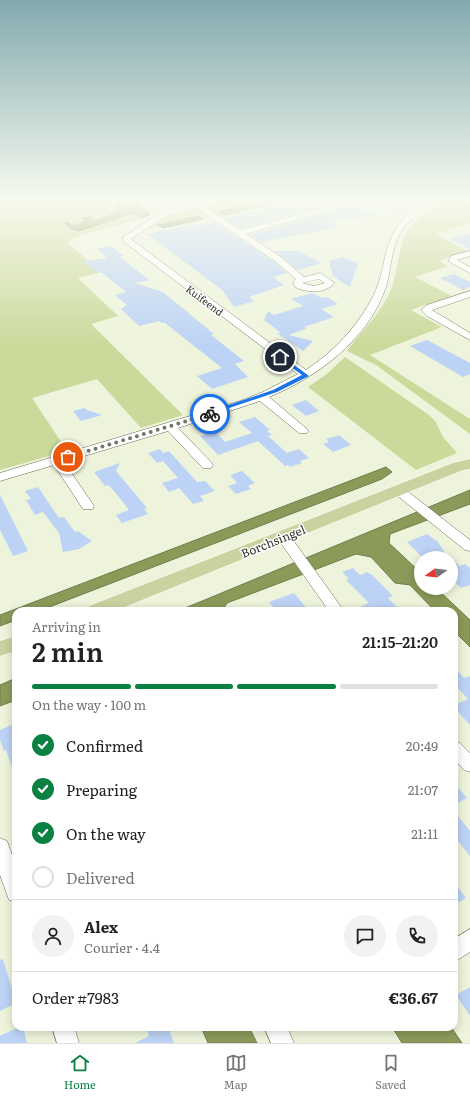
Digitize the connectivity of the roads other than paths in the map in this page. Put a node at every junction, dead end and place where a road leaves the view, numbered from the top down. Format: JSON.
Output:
{"nodes":[{"id":1,"x":137,"y":248,"type":"edge"},
{"id":2,"x":261,"y":248,"type":"edge"},
{"id":3,"x":392,"y":248,"type":"edge"},
{"id":4,"x":470,"y":253,"type":"edge"},
{"id":5,"x":470,"y":270,"type":"edge"},
{"id":6,"x":302,"y":280,"type":"dead end"},
{"id":7,"x":470,"y":294,"type":"edge"},
{"id":8,"x":470,"y":337,"type":"edge"},
{"id":9,"x":306,"y":376,"type":"junction"},
{"id":10,"x":261,"y":396,"type":"junction"},
{"id":11,"x":170,"y":426,"type":"junction"},
{"id":12,"x":303,"y":431,"type":"dead end"},
{"id":13,"x":56,"y":460,"type":"junction"},
{"id":14,"x":470,"y":464,"type":"edge"},
{"id":15,"x":207,"y":465,"type":"dead end"},
{"id":16,"x":449,"y":470,"type":"junction"},
{"id":17,"x":470,"y":470,"type":"edge"},
{"id":18,"x":0,"y":477,"type":"edge"},
{"id":19,"x":398,"y":490,"type":"junction"},
{"id":20,"x":88,"y":506,"type":"dead end"},
{"id":21,"x":283,"y":536,"type":"junction"},
{"id":22,"x":470,"y":547,"type":"edge"},
{"id":23,"x":106,"y":607,"type":"edge"},
{"id":24,"x":334,"y":607,"type":"edge"},
{"id":25,"x":12,"y":645,"type":"edge"},
{"id":26,"x":0,"y":650,"type":"edge"},
{"id":27,"x":458,"y":752,"type":"edge"},
{"id":28,"x":470,"y":765,"type":"edge"},
{"id":29,"x":0,"y":847,"type":"edge"},
{"id":30,"x":11,"y":863,"type":"edge"},
{"id":31,"x":470,"y":939,"type":"edge"},
{"id":32,"x":458,"y":949,"type":"edge"},
{"id":33,"x":64,"y":1031,"type":"edge"},
{"id":34,"x":68,"y":1043,"type":"edge"}],
"edges":[{"from":1,"to":9,"type":"street","name":"Kuifeend"},
{"from":2,"to":6,"type":"street"},
{"from":3,"to":9,"type":"street"},
{"from":4,"to":5,"type":"street"},
{"from":7,"to":8,"type":"street"},
{"from":9,"to":10,"type":"street"},
{"from":10,"to":11,"type":"street"},
{"from":10,"to":12,"type":"street"},
{"from":11,"to":13,"type":"street"},
{"from":11,"to":15,"type":"street"},
{"from":13,"to":18,"type":"street"},
{"from":13,"to":20,"type":"street"},
{"from":14,"to":16,"type":"main road","name":"Borchsingel"},
{"from":16,"to":17,"type":"main road","name":"Borchsingel"},
{"from":16,"to":19,"type":"main road","name":"Borchsingel"},
{"from":19,"to":21,"type":"main road","name":"Borchsingel"},
{"from":19,"to":22,"type":"street"},
{"from":21,"to":23,"type":"main road","name":"Borchsingel"},
{"from":21,"to":24,"type":"street"},
{"from":25,"to":26,"type":"main road"},
{"from":27,"to":28,"type":"street"},
{"from":29,"to":30,"type":"street"},
{"from":31,"to":32,"type":"street"},
{"from":33,"to":34,"type":"street"}]}
